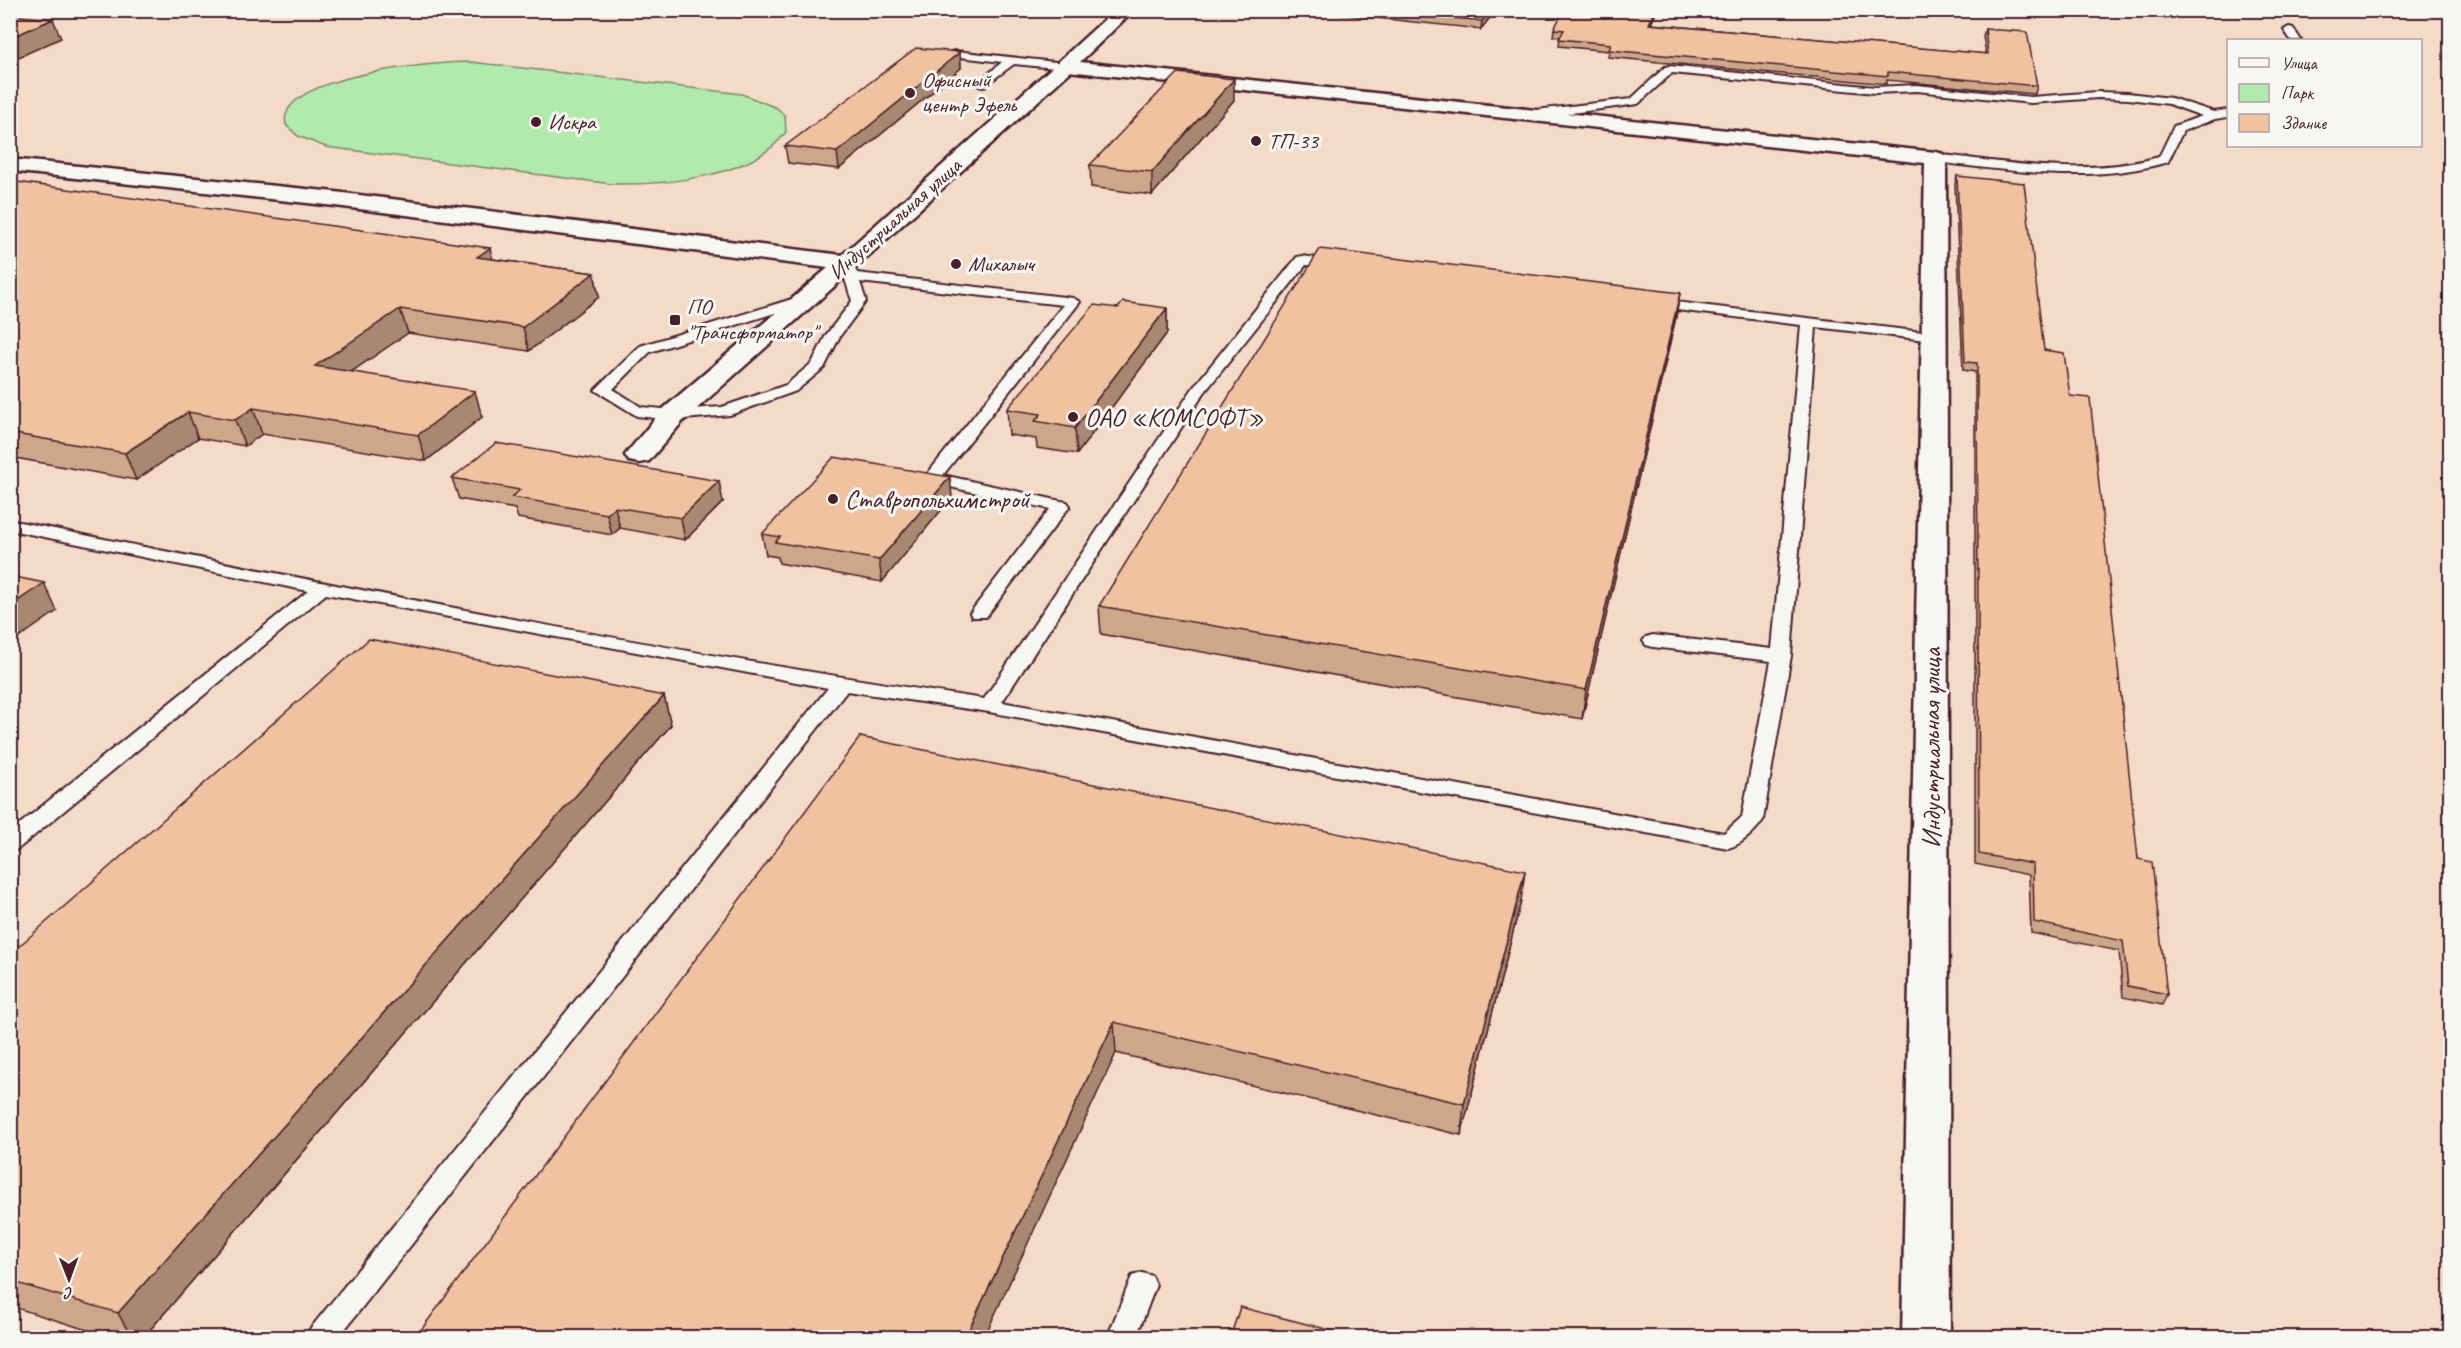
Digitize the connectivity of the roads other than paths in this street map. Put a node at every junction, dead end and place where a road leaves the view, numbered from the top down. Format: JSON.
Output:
{"nodes":[{"id":1,"x":1874,"y":10,"type":"edge"},
{"id":2,"x":1956,"y":10,"type":"edge"},
{"id":3,"x":1122,"y":11,"type":"edge"},
{"id":4,"x":2289,"y":30,"type":"dead end"},
{"id":5,"x":2295,"y":39,"type":"edge"},
{"id":6,"x":955,"y":54,"type":"edge"},
{"id":7,"x":1012,"y":60,"type":"junction"},
{"id":8,"x":1065,"y":66,"type":"junction"},
{"id":9,"x":983,"y":84,"type":"dead end"},
{"id":10,"x":2227,"y":114,"type":"edge"},
{"id":11,"x":1527,"y":115,"type":"junction"},
{"id":12,"x":2213,"y":116,"type":"junction"},
{"id":13,"x":1936,"y":158,"type":"junction"},
{"id":14,"x":10,"y":165,"type":"edge"},
{"id":15,"x":1349,"y":266,"type":"edge"},
{"id":16,"x":849,"y":270,"type":"junction"},
{"id":17,"x":805,"y":299,"type":"junction"},
{"id":18,"x":1632,"y":301,"type":"edge"},
{"id":19,"x":1809,"y":322,"type":"junction"},
{"id":20,"x":1934,"y":337,"type":"junction"},
{"id":21,"x":674,"y":415,"type":"junction"},
{"id":22,"x":639,"y":455,"type":"dead end"},
{"id":23,"x":10,"y":525,"type":"edge"},
{"id":24,"x":322,"y":588,"type":"junction"},
{"id":25,"x":979,"y":614,"type":"dead end"},
{"id":26,"x":1653,"y":641,"type":"dead end"},
{"id":27,"x":1781,"y":656,"type":"junction"},
{"id":28,"x":842,"y":684,"type":"junction"},
{"id":29,"x":989,"y":706,"type":"junction"},
{"id":30,"x":10,"y":844,"type":"edge"},
{"id":31,"x":1142,"y":1285,"type":"dead end"},
{"id":32,"x":320,"y":1338,"type":"edge"},
{"id":33,"x":1121,"y":1338,"type":"edge"},
{"id":34,"x":1926,"y":1338,"type":"edge"}],
"edges":[{"from":1,"to":2,"type":"lane"},
{"from":3,"to":8,"type":"street","name":"Индустриальная улица"},
{"from":4,"to":5,"type":"lane"},
{"from":6,"to":7,"type":"lane"},
{"from":7,"to":8,"type":"lane"},
{"from":7,"to":9,"type":"lane"},
{"from":8,"to":11,"type":"street"},
{"from":8,"to":16,"type":"street","name":"Индустриальная улица"},
{"from":10,"to":12,"type":"lane"},
{"from":11,"to":12,"type":"lane"},
{"from":11,"to":13,"type":"street"},
{"from":12,"to":13,"type":"lane"},
{"from":13,"to":20,"type":"street","name":"Индустриальная улица"},
{"from":14,"to":16,"type":"street"},
{"from":15,"to":29,"type":"lane"},
{"from":16,"to":17,"type":"street","name":"Индустриальная улица"},
{"from":16,"to":21,"type":"lane"},
{"from":16,"to":25,"type":"lane"},
{"from":17,"to":21,"type":"street","name":"Индустриальная улица"},
{"from":17,"to":21,"type":"lane"},
{"from":18,"to":19,"type":"lane"},
{"from":19,"to":20,"type":"lane"},
{"from":19,"to":27,"type":"lane"},
{"from":20,"to":34,"type":"street","name":"Индустриальная улица"},
{"from":21,"to":22,"type":"street","name":"Индустриальная улица"},
{"from":23,"to":24,"type":"lane"},
{"from":24,"to":28,"type":"lane"},
{"from":24,"to":30,"type":"lane"},
{"from":26,"to":27,"type":"lane"},
{"from":27,"to":29,"type":"lane"},
{"from":28,"to":29,"type":"lane"},
{"from":28,"to":32,"type":"lane"},
{"from":31,"to":33,"type":"lane"}]}
